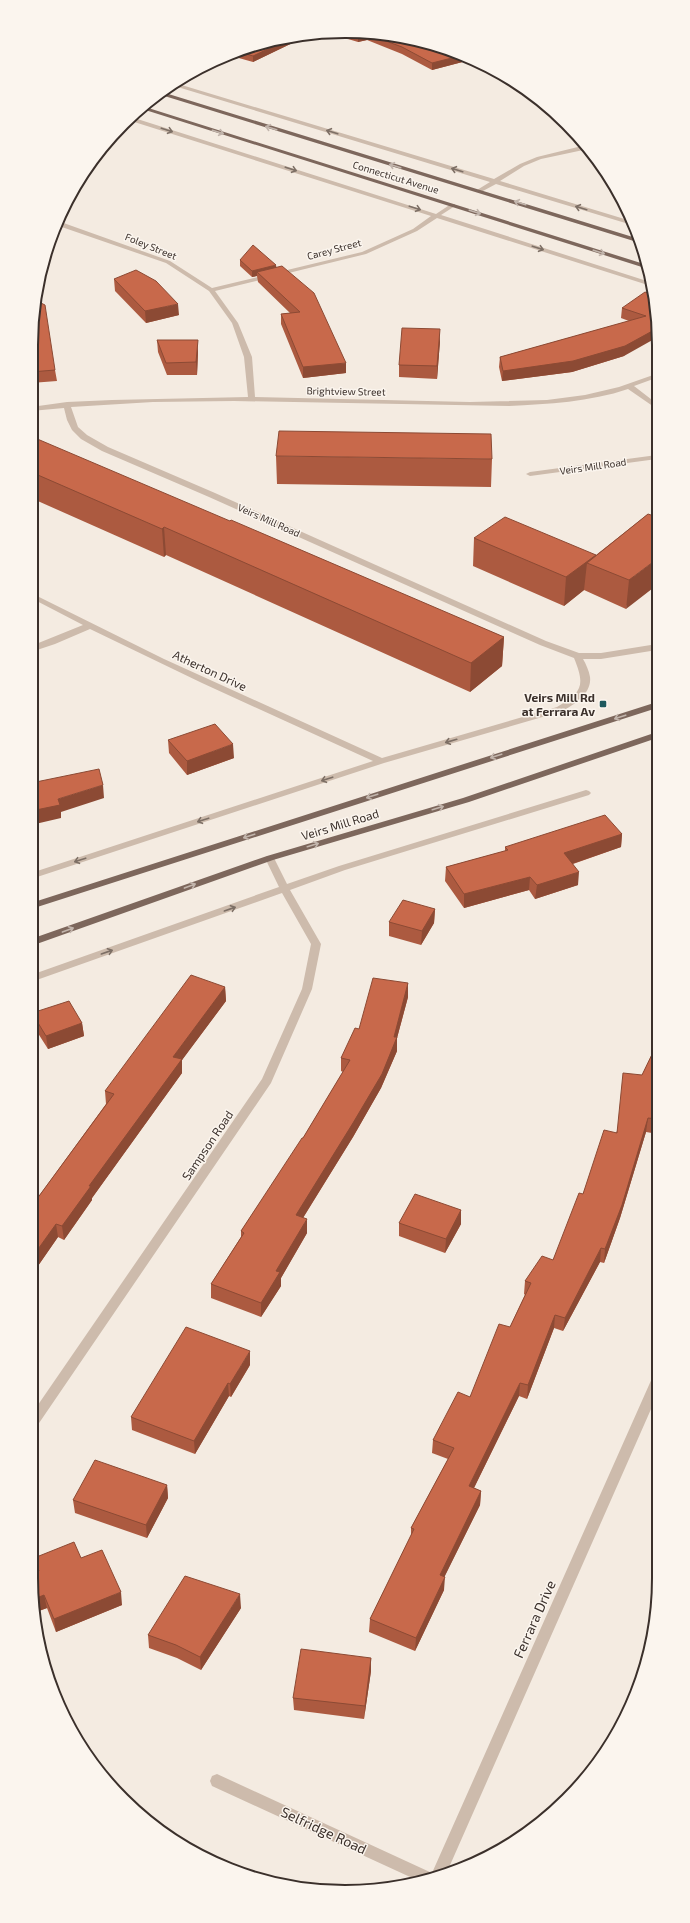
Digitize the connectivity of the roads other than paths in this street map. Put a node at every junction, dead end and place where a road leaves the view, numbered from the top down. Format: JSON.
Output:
{"nodes":[{"id":1,"x":180,"y":86,"type":"edge"},
{"id":2,"x":166,"y":96,"type":"edge"},
{"id":3,"x":148,"y":110,"type":"edge"},
{"id":4,"x":137,"y":120,"type":"edge"},
{"id":5,"x":581,"y":148,"type":"edge"},
{"id":6,"x":496,"y":181,"type":"junction"},
{"id":7,"x":479,"y":191,"type":"junction"},
{"id":8,"x":453,"y":205,"type":"junction"},
{"id":9,"x":437,"y":215,"type":"junction"},
{"id":10,"x":626,"y":221,"type":"edge"},
{"id":11,"x":62,"y":225,"type":"edge"},
{"id":12,"x":633,"y":239,"type":"edge"},
{"id":13,"x":642,"y":265,"type":"edge"},
{"id":14,"x":645,"y":283,"type":"edge"},
{"id":15,"x":211,"y":290,"type":"junction"},
{"id":16,"x":652,"y":377,"type":"edge"},
{"id":17,"x":629,"y":386,"type":"junction"},
{"id":18,"x":252,"y":399,"type":"junction"},
{"id":19,"x":67,"y":404,"type":"junction"},
{"id":20,"x":652,"y":404,"type":"edge"},
{"id":21,"x":38,"y":408,"type":"edge"},
{"id":22,"x":652,"y":458,"type":"edge"},
{"id":23,"x":530,"y":474,"type":"dead end"},
{"id":24,"x":38,"y":599,"type":"edge"},
{"id":25,"x":89,"y":626,"type":"junction"},
{"id":26,"x":38,"y":647,"type":"edge"},
{"id":27,"x":652,"y":648,"type":"edge"},
{"id":28,"x":578,"y":656,"type":"junction"},
{"id":29,"x":652,"y":707,"type":"edge"},
{"id":30,"x":652,"y":737,"type":"edge"},
{"id":31,"x":381,"y":762,"type":"junction"},
{"id":32,"x":586,"y":793,"type":"dead end"},
{"id":33,"x":270,"y":858,"type":"junction"},
{"id":34,"x":38,"y":874,"type":"edge"},
{"id":35,"x":285,"y":889,"type":"junction"},
{"id":36,"x":38,"y":904,"type":"edge"},
{"id":37,"x":38,"y":941,"type":"edge"},
{"id":38,"x":38,"y":977,"type":"edge"},
{"id":39,"x":652,"y":1392,"type":"edge"},
{"id":40,"x":38,"y":1415,"type":"edge"},
{"id":41,"x":217,"y":1781,"type":"dead end"},
{"id":42,"x":441,"y":1870,"type":"edge"},
{"id":43,"x":422,"y":1875,"type":"edge"}],
"edges":[{"from":6,"to":1,"type":"street","one_way":true},
{"from":7,"to":2,"type":"main road","name":"Connecticut Avenue","one_way":true},
{"from":3,"to":8,"type":"main road","name":"Connecticut Avenue","one_way":true},
{"from":4,"to":9,"type":"street","one_way":true},
{"from":5,"to":6,"type":"street"},
{"from":6,"to":7,"type":"street"},
{"from":10,"to":6,"type":"street","one_way":true},
{"from":12,"to":7,"type":"main road","name":"Connecticut Avenue","one_way":true},
{"from":8,"to":9,"type":"street","name":"Carey Street"},
{"from":8,"to":13,"type":"main road","name":"Connecticut Avenue","one_way":true},
{"from":9,"to":14,"type":"street","one_way":true},
{"from":9,"to":15,"type":"street","name":"Carey Street"},
{"from":11,"to":15,"type":"street","name":"Foley Street"},
{"from":15,"to":18,"type":"street","name":"Foley Street"},
{"from":16,"to":17,"type":"street","name":"Brightview Street"},
{"from":17,"to":18,"type":"street","name":"Brightview Street"},
{"from":17,"to":20,"type":"street"},
{"from":18,"to":19,"type":"street","name":"Brightview Street"},
{"from":19,"to":21,"type":"street","name":"Brightview Street"},
{"from":19,"to":28,"type":"street","name":"Veirs Mill Road"},
{"from":22,"to":23,"type":"street","name":"Veirs Mill Road"},
{"from":24,"to":25,"type":"street","name":"Atherton Drive"},
{"from":25,"to":26,"type":"street"},
{"from":25,"to":31,"type":"street","name":"Atherton Drive"},
{"from":27,"to":28,"type":"street","name":"Veirs Mill Road"},
{"from":28,"to":31,"type":"street","one_way":true},
{"from":29,"to":36,"type":"main road","name":"Veirs Mill Road","one_way":true},
{"from":33,"to":30,"type":"main road","name":"Veirs Mill Road","one_way":true},
{"from":31,"to":34,"type":"street","one_way":true},
{"from":32,"to":35,"type":"street"},
{"from":33,"to":35,"type":"street","name":"Sampson Road"},
{"from":37,"to":33,"type":"main road","name":"Veirs Mill Road","one_way":true},
{"from":38,"to":35,"type":"street","one_way":true},
{"from":35,"to":40,"type":"street","name":"Sampson Road"},
{"from":39,"to":42,"type":"street","name":"Ferrara Drive"},
{"from":41,"to":43,"type":"street","name":"Selfridge Road"}]}
